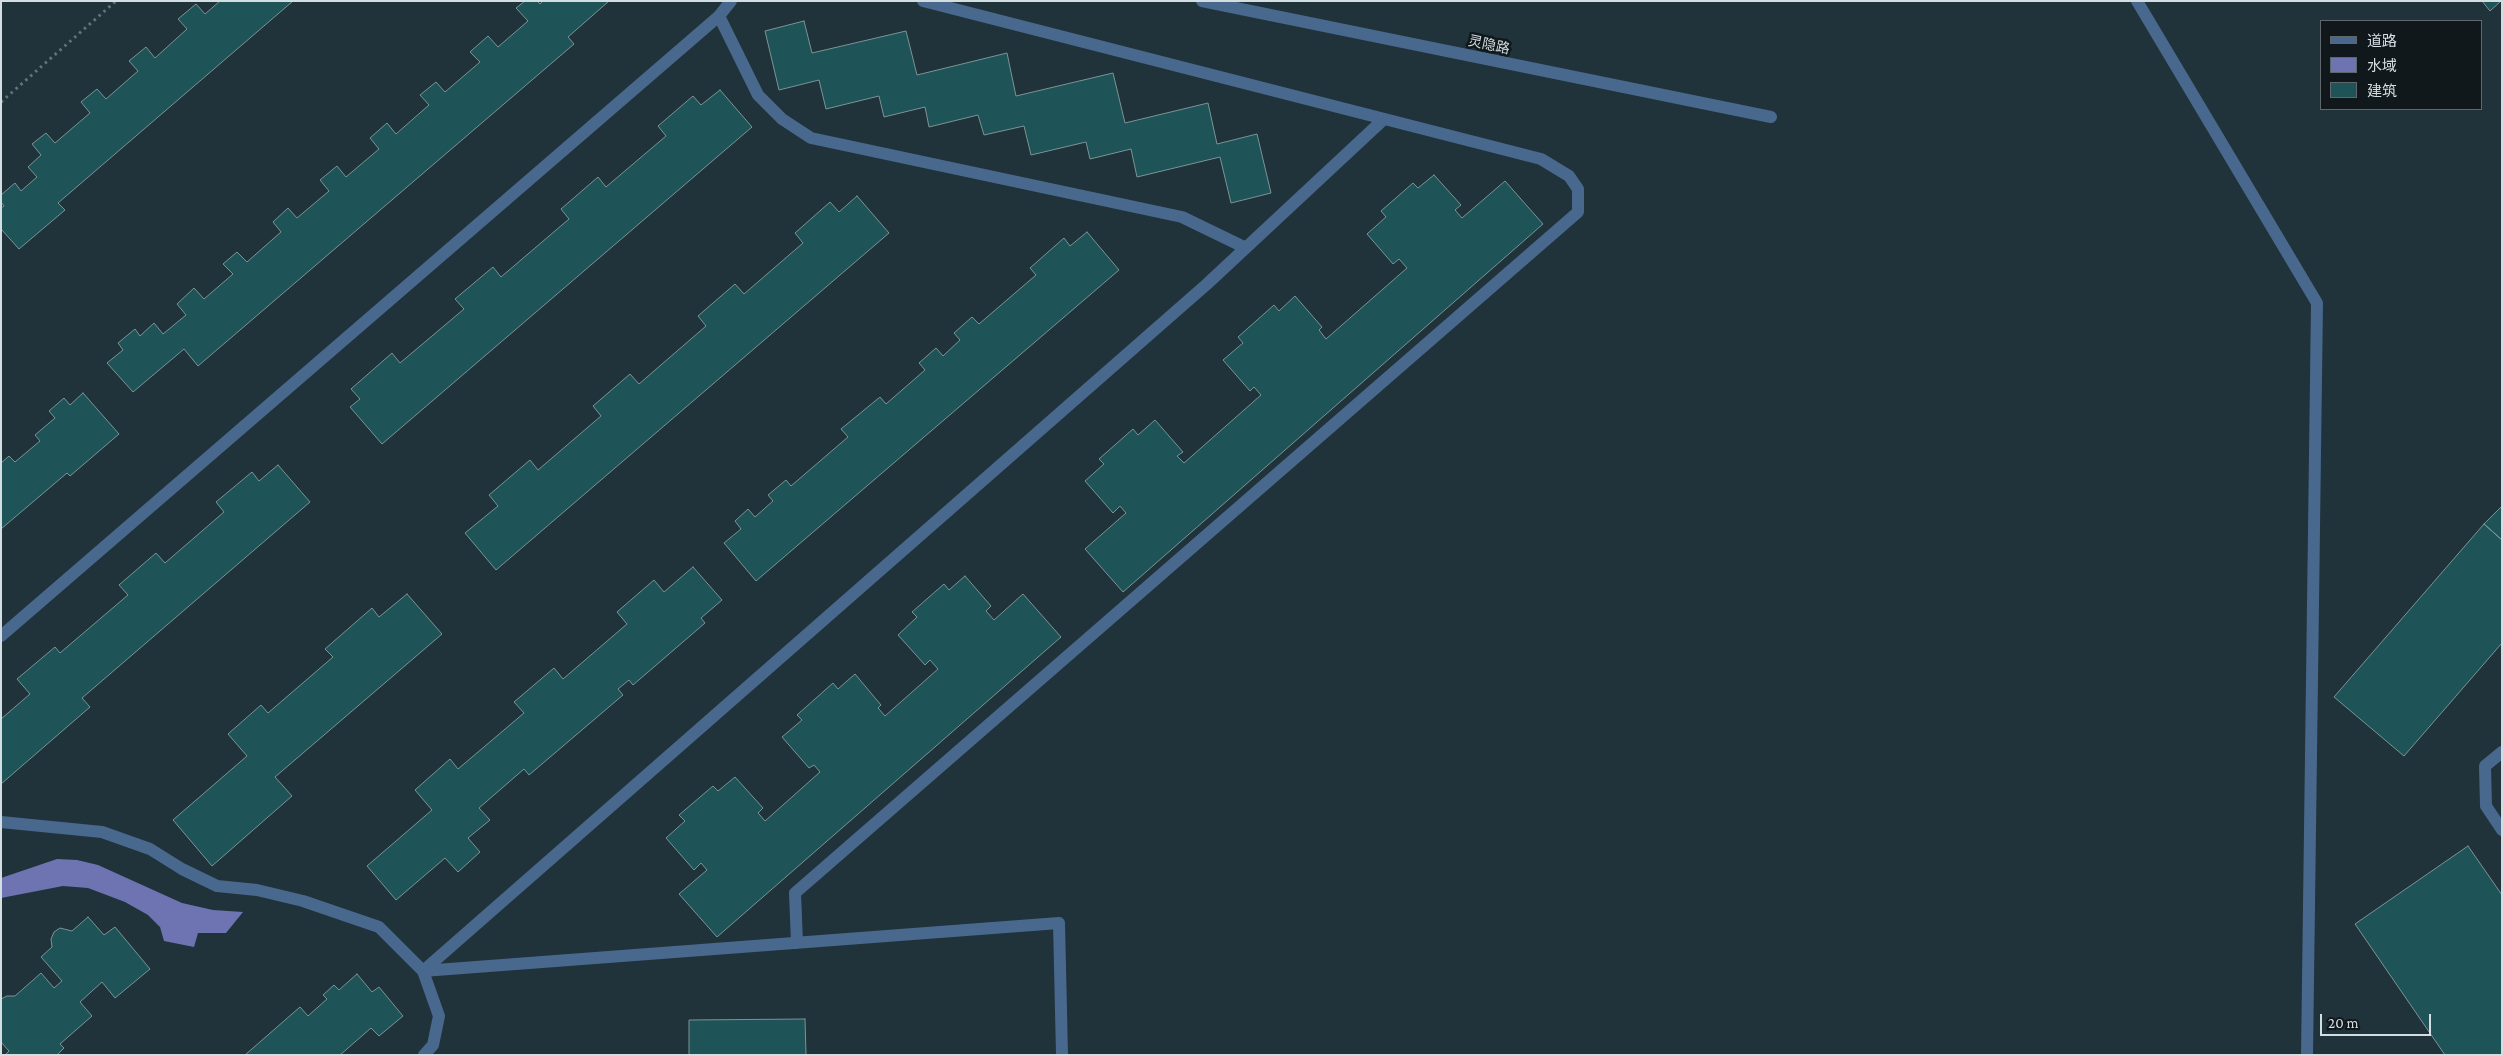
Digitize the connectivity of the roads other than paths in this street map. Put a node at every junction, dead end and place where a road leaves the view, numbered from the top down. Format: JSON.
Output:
{"nodes":[{"id":1,"x":731,"y":1,"type":"edge"},
{"id":2,"x":923,"y":1,"type":"edge"},
{"id":3,"x":1202,"y":1,"type":"edge"},
{"id":4,"x":2137,"y":1,"type":"edge"},
{"id":5,"x":718,"y":16,"type":"junction"},
{"id":6,"x":1771,"y":117,"type":"dead end"},
{"id":7,"x":1384,"y":119,"type":"junction"},
{"id":8,"x":1246,"y":248,"type":"junction"},
{"id":9,"x":1,"y":636,"type":"edge"},
{"id":10,"x":2502,"y":752,"type":"edge"},
{"id":11,"x":1,"y":822,"type":"edge"},
{"id":12,"x":2502,"y":830,"type":"edge"},
{"id":13,"x":797,"y":943,"type":"junction"},
{"id":14,"x":423,"y":971,"type":"junction"},
{"id":15,"x":424,"y":1055,"type":"edge"},
{"id":16,"x":1062,"y":1055,"type":"edge"},
{"id":17,"x":2307,"y":1055,"type":"edge"}],
"edges":[{"from":1,"to":5,"type":"street"},
{"from":2,"to":7,"type":"street"},
{"from":3,"to":6,"type":"street","name":"灵隐路"},
{"from":4,"to":17,"type":"street"},
{"from":5,"to":8,"type":"street"},
{"from":5,"to":9,"type":"street"},
{"from":7,"to":8,"type":"street"},
{"from":7,"to":13,"type":"street"},
{"from":8,"to":14,"type":"street"},
{"from":10,"to":12,"type":"street"},
{"from":11,"to":14,"type":"street"},
{"from":13,"to":14,"type":"street"},
{"from":13,"to":16,"type":"street"},
{"from":14,"to":15,"type":"street"}]}
